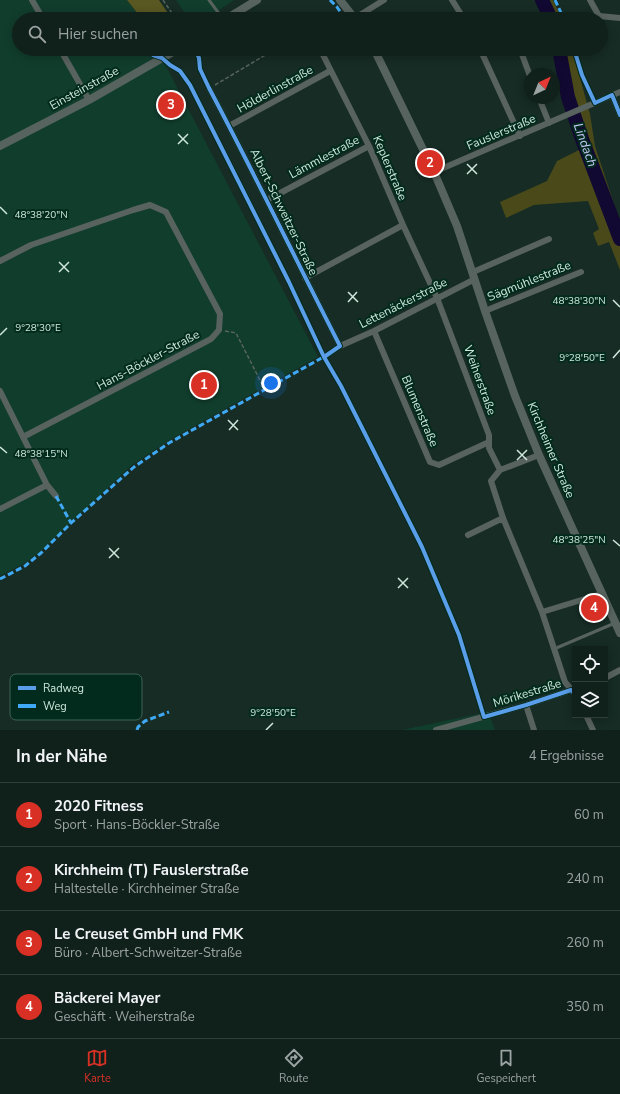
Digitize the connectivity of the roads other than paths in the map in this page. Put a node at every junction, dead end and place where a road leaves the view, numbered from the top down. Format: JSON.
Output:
{"nodes":[{"id":1,"x":32,"y":0,"type":"edge"},
{"id":2,"x":208,"y":0,"type":"edge"},
{"id":3,"x":256,"y":0,"type":"edge"},
{"id":4,"x":340,"y":0,"type":"edge"},
{"id":5,"x":384,"y":0,"type":"edge"},
{"id":6,"x":452,"y":0,"type":"edge"},
{"id":7,"x":590,"y":0,"type":"edge"},
{"id":8,"x":39,"y":12,"type":"edge"},
{"id":9,"x":219,"y":12,"type":"edge"},
{"id":10,"x":236,"y":12,"type":"edge"},
{"id":11,"x":349,"y":12,"type":"edge"},
{"id":12,"x":362,"y":12,"type":"edge"},
{"id":13,"x":460,"y":12,"type":"edge"},
{"id":14,"x":597,"y":12,"type":"edge"},
{"id":15,"x":608,"y":17,"type":"edge"},
{"id":16,"x":620,"y":18,"type":"edge"},
{"id":17,"x":64,"y":56,"type":"edge"},
{"id":18,"x":166,"y":56,"type":"edge"},
{"id":19,"x":323,"y":56,"type":"edge"},
{"id":20,"x":377,"y":56,"type":"edge"},
{"id":21,"x":483,"y":56,"type":"edge"},
{"id":22,"x":523,"y":56,"type":"edge"},
{"id":23,"x":527,"y":68,"type":"edge"},
{"id":24,"x":330,"y":70,"type":"junction"},
{"id":25,"x":209,"y":88,"type":"road end"},
{"id":26,"x":620,"y":92,"type":"edge"},
{"id":27,"x":612,"y":95,"type":"junction"},
{"id":28,"x":88,"y":100,"type":"junction"},
{"id":29,"x":542,"y":104,"type":"edge"},
{"id":30,"x":620,"y":115,"type":"edge"},
{"id":31,"x":550,"y":123,"type":"junction"},
{"id":32,"x":229,"y":126,"type":"junction"},
{"id":33,"x":520,"y":136,"type":"junction"},
{"id":34,"x":0,"y":146,"type":"edge"},
{"id":35,"x":370,"y":146,"type":"junction"},
{"id":36,"x":434,"y":172,"type":"junction"},
{"id":37,"x":267,"y":200,"type":"junction"},
{"id":38,"x":403,"y":225,"type":"junction"},
{"id":39,"x":549,"y":239,"type":"dead end"},
{"id":40,"x":0,"y":261,"type":"edge"},
{"id":41,"x":581,"y":272,"type":"dead end"},
{"id":42,"x":474,"y":276,"type":"junction"},
{"id":43,"x":305,"y":278,"type":"junction"},
{"id":44,"x":437,"y":298,"type":"junction"},
{"id":45,"x":485,"y":311,"type":"junction"},
{"id":46,"x":374,"y":331,"type":"junction"},
{"id":47,"x":340,"y":346,"type":"joint"},
{"id":48,"x":0,"y":391,"type":"edge"},
{"id":49,"x":23,"y":438,"type":"junction"},
{"id":50,"x":488,"y":442,"type":"junction"},
{"id":51,"x":539,"y":455,"type":"junction"},
{"id":52,"x":500,"y":470,"type":"junction"},
{"id":53,"x":47,"y":485,"type":"junction"},
{"id":54,"x":56,"y":496,"type":"dead end"},
{"id":55,"x":0,"y":509,"type":"edge"},
{"id":56,"x":503,"y":518,"type":"junction"},
{"id":57,"x":468,"y":534,"type":"dead end"},
{"id":58,"x":602,"y":594,"type":"junction"},
{"id":59,"x":542,"y":612,"type":"junction"},
{"id":60,"x":615,"y":623,"type":"junction"},
{"id":61,"x":620,"y":633,"type":"edge"},
{"id":62,"x":554,"y":649,"type":"junction"},
{"id":63,"x":620,"y":670,"type":"edge"},
{"id":64,"x":608,"y":676,"type":"edge"},
{"id":65,"x":572,"y":689,"type":"edge"},
{"id":66,"x":572,"y":692,"type":"edge"},
{"id":67,"x":526,"y":705,"type":"junction"},
{"id":68,"x":587,"y":718,"type":"edge"},
{"id":69,"x":436,"y":730,"type":"edge"},
{"id":70,"x":534,"y":730,"type":"edge"},
{"id":71,"x":593,"y":730,"type":"edge"}],
"edges":[{"from":1,"to":8,"type":"street"},
{"from":2,"to":9,"type":"lane"},
{"from":3,"to":10,"type":"main road"},
{"from":4,"to":11,"type":"main road"},
{"from":5,"to":12,"type":"street"},
{"from":6,"to":13,"type":"street"},
{"from":7,"to":14,"type":"street"},
{"from":15,"to":16,"type":"street"},
{"from":17,"to":28,"type":"street"},
{"from":18,"to":28,"type":"main road","name":"Einsteinstraße"},
{"from":19,"to":24,"type":"street","name":"Keplerstraße"},
{"from":20,"to":36,"type":"main road","name":"Kirchheimer Straße"},
{"from":21,"to":33,"type":"street"},
{"from":22,"to":23,"type":"street"},
{"from":24,"to":32,"type":"street","name":"Hölderlinstraße"},
{"from":24,"to":35,"type":"street","name":"Keplerstraße"},
{"from":25,"to":32,"type":"street","name":"Albert-Schweitzer-Straße"},
{"from":26,"to":27,"type":"street","name":"Fauslerstraße"},
{"from":27,"to":30,"type":"street"},
{"from":27,"to":31,"type":"street","name":"Fauslerstraße"},
{"from":28,"to":34,"type":"main road","name":"Einsteinstraße"},
{"from":29,"to":31,"type":"street"},
{"from":31,"to":33,"type":"street","name":"Fauslerstraße"},
{"from":32,"to":37,"type":"street","name":"Albert-Schweitzer-Straße"},
{"from":33,"to":36,"type":"street","name":"Fauslerstraße"},
{"from":35,"to":37,"type":"street","name":"Lämmlestraße"},
{"from":35,"to":38,"type":"street","name":"Keplerstraße"},
{"from":36,"to":42,"type":"main road","name":"Kirchheimer Straße"},
{"from":37,"to":43,"type":"street","name":"Albert-Schweitzer-Straße"},
{"from":38,"to":43,"type":"street"},
{"from":38,"to":44,"type":"street","name":"Keplerstraße"},
{"from":39,"to":42,"type":"street"},
{"from":40,"to":49,"type":"street","name":"Hans-Böckler-Straße"},
{"from":41,"to":45,"type":"street","name":"Sägmühlestraße"},
{"from":42,"to":44,"type":"street","name":"Lettenäckerstraße"},
{"from":42,"to":45,"type":"main road","name":"Kirchheimer Straße"},
{"from":43,"to":47,"type":"street","name":"Albert-Schweitzer-Straße"},
{"from":44,"to":46,"type":"street","name":"Lettenäckerstraße"},
{"from":44,"to":50,"type":"street","name":"Weiherstraße"},
{"from":45,"to":51,"type":"main road","name":"Kirchheimer Straße"},
{"from":46,"to":47,"type":"street","name":"Lettenäckerstraße"},
{"from":46,"to":50,"type":"street","name":"Blumenstraße"},
{"from":48,"to":49,"type":"street"},
{"from":49,"to":53,"type":"street"},
{"from":50,"to":52,"type":"street","name":"Weiherstraße"},
{"from":51,"to":52,"type":"street"},
{"from":51,"to":58,"type":"main road","name":"Kirchheimer Straße"},
{"from":52,"to":56,"type":"street"},
{"from":53,"to":54,"type":"street"},
{"from":53,"to":55,"type":"street"},
{"from":56,"to":57,"type":"street"},
{"from":56,"to":59,"type":"street"},
{"from":58,"to":59,"type":"street"},
{"from":58,"to":60,"type":"main road","name":"Kirchheimer Straße"},
{"from":59,"to":62,"type":"street"},
{"from":60,"to":61,"type":"main road","name":"Kirchheimer Straße"},
{"from":60,"to":62,"type":"lane"},
{"from":62,"to":65,"type":"street"},
{"from":63,"to":64,"type":"street"},
{"from":66,"to":67,"type":"street","name":"Mörikestraße"},
{"from":67,"to":69,"type":"street","name":"Mörikestraße"},
{"from":67,"to":70,"type":"street"},
{"from":68,"to":71,"type":"street"}]}
